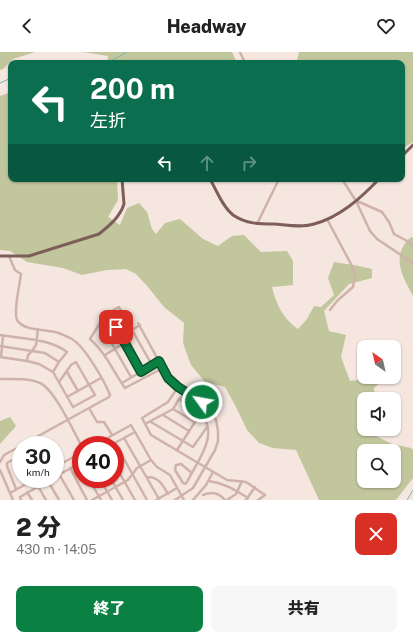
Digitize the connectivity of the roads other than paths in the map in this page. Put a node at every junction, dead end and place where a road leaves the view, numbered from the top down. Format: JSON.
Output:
{"nodes":[{"id":1,"x":413,"y":146,"type":"edge"},
{"id":2,"x":405,"y":153,"type":"edge"},
{"id":3,"x":122,"y":182,"type":"edge"},
{"id":4,"x":212,"y":182,"type":"edge"},
{"id":5,"x":278,"y":182,"type":"edge"},
{"id":6,"x":344,"y":182,"type":"edge"},
{"id":7,"x":376,"y":182,"type":"edge"},
{"id":8,"x":356,"y":201,"type":"junction"},
{"id":9,"x":327,"y":219,"type":"junction"},
{"id":10,"x":257,"y":224,"type":"junction"},
{"id":11,"x":413,"y":246,"type":"edge"},
{"id":12,"x":0,"y":256,"type":"edge"},
{"id":13,"x":8,"y":256,"type":"junction"},
{"id":14,"x":413,"y":263,"type":"edge"},
{"id":15,"x":330,"y":310,"type":"dead end"},
{"id":16,"x":108,"y":313,"type":"junction"},
{"id":17,"x":100,"y":323,"type":"junction"},
{"id":18,"x":38,"y":329,"type":"junction"},
{"id":19,"x":131,"y":330,"type":"junction"},
{"id":20,"x":2,"y":336,"type":"edge"},
{"id":21,"x":123,"y":340,"type":"junction"},
{"id":22,"x":36,"y":341,"type":"junction"},
{"id":23,"x":1,"y":347,"type":"edge"},
{"id":24,"x":115,"y":349,"type":"junction"},
{"id":25,"x":32,"y":351,"type":"junction"},
{"id":26,"x":105,"y":355,"type":"junction"},
{"id":27,"x":0,"y":357,"type":"edge"},
{"id":28,"x":27,"y":361,"type":"junction"},
{"id":29,"x":159,"y":361,"type":"junction"},
{"id":30,"x":60,"y":362,"type":"junction"},
{"id":31,"x":152,"y":365,"type":"junction"},
{"id":32,"x":163,"y":368,"type":"junction"},
{"id":33,"x":53,"y":372,"type":"junction"},
{"id":34,"x":67,"y":372,"type":"junction"},
{"id":35,"x":141,"y":372,"type":"junction"},
{"id":36,"x":131,"y":377,"type":"junction"},
{"id":37,"x":101,"y":378,"type":"junction"},
{"id":38,"x":0,"y":379,"type":"edge"},
{"id":39,"x":59,"y":382,"type":"junction"},
{"id":40,"x":122,"y":383,"type":"junction"},
{"id":41,"x":89,"y":384,"type":"junction"},
{"id":42,"x":178,"y":387,"type":"junction"},
{"id":43,"x":78,"y":390,"type":"junction"},
{"id":44,"x":187,"y":393,"type":"junction"},
{"id":45,"x":67,"y":397,"type":"junction"},
{"id":46,"x":179,"y":399,"type":"junction"},
{"id":47,"x":89,"y":408,"type":"junction"},
{"id":48,"x":173,"y":409,"type":"junction"},
{"id":49,"x":210,"y":410,"type":"junction"},
{"id":50,"x":163,"y":415,"type":"junction"},
{"id":51,"x":202,"y":415,"type":"junction"},
{"id":52,"x":67,"y":420,"type":"junction"},
{"id":53,"x":151,"y":422,"type":"junction"},
{"id":54,"x":195,"y":422,"type":"junction"},
{"id":55,"x":145,"y":424,"type":"junction"},
{"id":56,"x":207,"y":427,"type":"junction"},
{"id":57,"x":135,"y":432,"type":"junction"},
{"id":58,"x":189,"y":432,"type":"junction"},
{"id":59,"x":112,"y":435,"type":"joint"},
{"id":60,"x":38,"y":436,"type":"edge"},
{"id":61,"x":76,"y":436,"type":"edge"},
{"id":62,"x":124,"y":438,"type":"joint"},
{"id":63,"x":184,"y":441,"type":"junction"},
{"id":64,"x":12,"y":451,"type":"edge"},
{"id":65,"x":177,"y":451,"type":"junction"},
{"id":66,"x":12,"y":460,"type":"edge"},
{"id":67,"x":124,"y":460,"type":"edge"},
{"id":68,"x":150,"y":460,"type":"junction"},
{"id":69,"x":0,"y":462,"type":"edge"},
{"id":70,"x":197,"y":462,"type":"junction"},
{"id":71,"x":140,"y":466,"type":"junction"},
{"id":72,"x":70,"y":468,"type":"joint"},
{"id":73,"x":205,"y":468,"type":"junction"},
{"id":74,"x":0,"y":470,"type":"edge"},
{"id":75,"x":64,"y":471,"type":"edge"},
{"id":76,"x":213,"y":472,"type":"junction"},
{"id":77,"x":192,"y":473,"type":"junction"},
{"id":78,"x":132,"y":475,"type":"junction"},
{"id":79,"x":178,"y":475,"type":"junction"},
{"id":80,"x":147,"y":478,"type":"junction"},
{"id":81,"x":172,"y":478,"type":"junction"},
{"id":82,"x":12,"y":479,"type":"edge"},
{"id":83,"x":209,"y":481,"type":"junction"},
{"id":84,"x":242,"y":481,"type":"junction"},
{"id":85,"x":124,"y":482,"type":"joint"},
{"id":86,"x":64,"y":483,"type":"edge"},
{"id":87,"x":35,"y":488,"type":"edge"},
{"id":88,"x":39,"y":488,"type":"edge"},
{"id":89,"x":53,"y":488,"type":"edge"},
{"id":90,"x":94,"y":488,"type":"edge"},
{"id":91,"x":105,"y":488,"type":"edge"},
{"id":92,"x":113,"y":488,"type":"edge"},
{"id":93,"x":116,"y":488,"type":"edge"},
{"id":94,"x":177,"y":488,"type":"junction"},
{"id":95,"x":254,"y":488,"type":"junction"},
{"id":96,"x":16,"y":489,"type":"edge"},
{"id":97,"x":107,"y":491,"type":"junction"},
{"id":98,"x":237,"y":491,"type":"junction"},
{"id":99,"x":28,"y":492,"type":"junction"},
{"id":100,"x":201,"y":492,"type":"junction"},
{"id":101,"x":10,"y":493,"type":"junction"},
{"id":102,"x":168,"y":494,"type":"junction"},
{"id":103,"x":203,"y":495,"type":"junction"},
{"id":104,"x":99,"y":496,"type":"junction"},
{"id":105,"x":182,"y":496,"type":"junction"},
{"id":106,"x":158,"y":499,"type":"edge"},
{"id":107,"x":247,"y":499,"type":"edge"},
{"id":108,"x":13,"y":500,"type":"edge"},
{"id":109,"x":21,"y":500,"type":"edge"},
{"id":110,"x":32,"y":500,"type":"edge"},
{"id":111,"x":46,"y":500,"type":"edge"},
{"id":112,"x":59,"y":500,"type":"edge"},
{"id":113,"x":74,"y":500,"type":"edge"},
{"id":114,"x":87,"y":500,"type":"edge"},
{"id":115,"x":92,"y":500,"type":"edge"},
{"id":116,"x":101,"y":500,"type":"edge"},
{"id":117,"x":112,"y":500,"type":"edge"},
{"id":118,"x":123,"y":500,"type":"edge"},
{"id":119,"x":134,"y":500,"type":"edge"},
{"id":120,"x":147,"y":500,"type":"edge"},
{"id":121,"x":176,"y":500,"type":"edge"},
{"id":122,"x":184,"y":500,"type":"edge"},
{"id":123,"x":193,"y":500,"type":"edge"},
{"id":124,"x":206,"y":500,"type":"edge"},
{"id":125,"x":226,"y":500,"type":"edge"},
{"id":126,"x":258,"y":500,"type":"edge"}],
"edges":[{"from":1,"to":2,"type":"main road"},
{"from":3,"to":13,"type":"main road"},
{"from":4,"to":10,"type":"main road"},
{"from":5,"to":10,"type":"street"},
{"from":6,"to":8,"type":"street"},
{"from":7,"to":8,"type":"main road"},
{"from":8,"to":9,"type":"main road"},
{"from":8,"to":11,"type":"street"},
{"from":8,"to":14,"type":"street"},
{"from":9,"to":10,"type":"main road"},
{"from":9,"to":15,"type":"street"},
{"from":12,"to":13,"type":"main road"},
{"from":13,"to":18,"type":"street"},
{"from":16,"to":17,"type":"street"},
{"from":16,"to":19,"type":"street"},
{"from":16,"to":21,"type":"street"},
{"from":17,"to":24,"type":"street"},
{"from":17,"to":26,"type":"street"},
{"from":18,"to":22,"type":"street"},
{"from":18,"to":37,"type":"street"},
{"from":19,"to":21,"type":"street"},
{"from":19,"to":29,"type":"street"},
{"from":19,"to":31,"type":"street"},
{"from":20,"to":22,"type":"street"},
{"from":20,"to":23,"type":"street"},
{"from":21,"to":24,"type":"street"},
{"from":21,"to":35,"type":"street"},
{"from":22,"to":25,"type":"street"},
{"from":22,"to":30,"type":"street"},
{"from":23,"to":25,"type":"street"},
{"from":23,"to":27,"type":"street"},
{"from":24,"to":26,"type":"street"},
{"from":24,"to":36,"type":"street"},
{"from":25,"to":28,"type":"street"},
{"from":25,"to":30,"type":"street"},
{"from":26,"to":40,"type":"street"},
{"from":27,"to":28,"type":"street"},
{"from":28,"to":33,"type":"street"},
{"from":29,"to":31,"type":"street"},
{"from":29,"to":32,"type":"street"},
{"from":30,"to":33,"type":"street"},
{"from":31,"to":35,"type":"street"},
{"from":32,"to":40,"type":"street"},
{"from":32,"to":42,"type":"street"},
{"from":33,"to":39,"type":"street"},
{"from":34,"to":39,"type":"street"},
{"from":34,"to":41,"type":"street"},
{"from":34,"to":43,"type":"street"},
{"from":35,"to":36,"type":"street"},
{"from":36,"to":40,"type":"street"},
{"from":37,"to":41,"type":"street"},
{"from":37,"to":47,"type":"street"},
{"from":38,"to":52,"type":"street"},
{"from":39,"to":45,"type":"street"},
{"from":41,"to":43,"type":"street"},
{"from":41,"to":45,"type":"street"},
{"from":42,"to":44,"type":"street"},
{"from":42,"to":55,"type":"street"},
{"from":43,"to":45,"type":"street"},
{"from":44,"to":46,"type":"street"},
{"from":44,"to":49,"type":"street"},
{"from":46,"to":48,"type":"street"},
{"from":46,"to":51,"type":"street"},
{"from":47,"to":52,"type":"street"},
{"from":47,"to":59,"type":"street"},
{"from":48,"to":50,"type":"street"},
{"from":48,"to":54,"type":"street"},
{"from":49,"to":51,"type":"street"},
{"from":49,"to":73,"type":"street"},
{"from":50,"to":53,"type":"street"},
{"from":50,"to":58,"type":"street"},
{"from":51,"to":54,"type":"street"},
{"from":51,"to":56,"type":"street"},
{"from":52,"to":60,"type":"street"},
{"from":52,"to":61,"type":"street"},
{"from":53,"to":55,"type":"street"},
{"from":53,"to":63,"type":"street"},
{"from":54,"to":58,"type":"street"},
{"from":55,"to":65,"type":"street"},
{"from":56,"to":63,"type":"street"},
{"from":56,"to":70,"type":"street"},
{"from":57,"to":59,"type":"street"},
{"from":57,"to":62,"type":"street"},
{"from":57,"to":68,"type":"street"},
{"from":58,"to":63,"type":"street"},
{"from":62,"to":71,"type":"street"},
{"from":63,"to":65,"type":"street"},
{"from":64,"to":69,"type":"street"},
{"from":65,"to":70,"type":"street"},
{"from":66,"to":82,"type":"street"},
{"from":67,"to":78,"type":"street"},
{"from":68,"to":71,"type":"street"},
{"from":68,"to":81,"type":"street"},
{"from":70,"to":73,"type":"street"},
{"from":70,"to":77,"type":"street"},
{"from":71,"to":78,"type":"street"},
{"from":71,"to":80,"type":"street"},
{"from":72,"to":75,"type":"street"},
{"from":72,"to":114,"type":"street"},
{"from":73,"to":76,"type":"street"},
{"from":73,"to":105,"type":"street"},
{"from":74,"to":101,"type":"street"},
{"from":76,"to":83,"type":"street"},
{"from":76,"to":84,"type":"street"},
{"from":77,"to":79,"type":"street"},
{"from":77,"to":79,"type":"street"},
{"from":78,"to":85,"type":"street"},
{"from":78,"to":120,"type":"street"},
{"from":79,"to":81,"type":"street"},
{"from":80,"to":102,"type":"street"},
{"from":80,"to":106,"type":"street"},
{"from":81,"to":94,"type":"street"},
{"from":83,"to":98,"type":"street"},
{"from":83,"to":100,"type":"street"},
{"from":84,"to":95,"type":"street"},
{"from":84,"to":98,"type":"street"},
{"from":85,"to":119,"type":"street"},
{"from":86,"to":113,"type":"street"},
{"from":87,"to":99,"type":"street"},
{"from":88,"to":111,"type":"street"},
{"from":89,"to":112,"type":"street"},
{"from":90,"to":104,"type":"street"},
{"from":91,"to":97,"type":"street"},
{"from":92,"to":97,"type":"street"},
{"from":93,"to":118,"type":"street"},
{"from":94,"to":102,"type":"street"},
{"from":94,"to":105,"type":"street"},
{"from":95,"to":107,"type":"street"},
{"from":95,"to":126,"type":"street"},
{"from":96,"to":101,"type":"street"},
{"from":97,"to":104,"type":"street"},
{"from":97,"to":117,"type":"street"},
{"from":98,"to":107,"type":"street"},
{"from":98,"to":125,"type":"street"},
{"from":99,"to":109,"type":"street"},
{"from":99,"to":110,"type":"street"},
{"from":100,"to":103,"type":"street"},
{"from":100,"to":123,"type":"street"},
{"from":101,"to":108,"type":"street"},
{"from":102,"to":106,"type":"street"},
{"from":103,"to":124,"type":"street"},
{"from":103,"to":125,"type":"street"},
{"from":104,"to":115,"type":"street"},
{"from":104,"to":116,"type":"street"},
{"from":105,"to":121,"type":"street"},
{"from":105,"to":122,"type":"street"}]}
